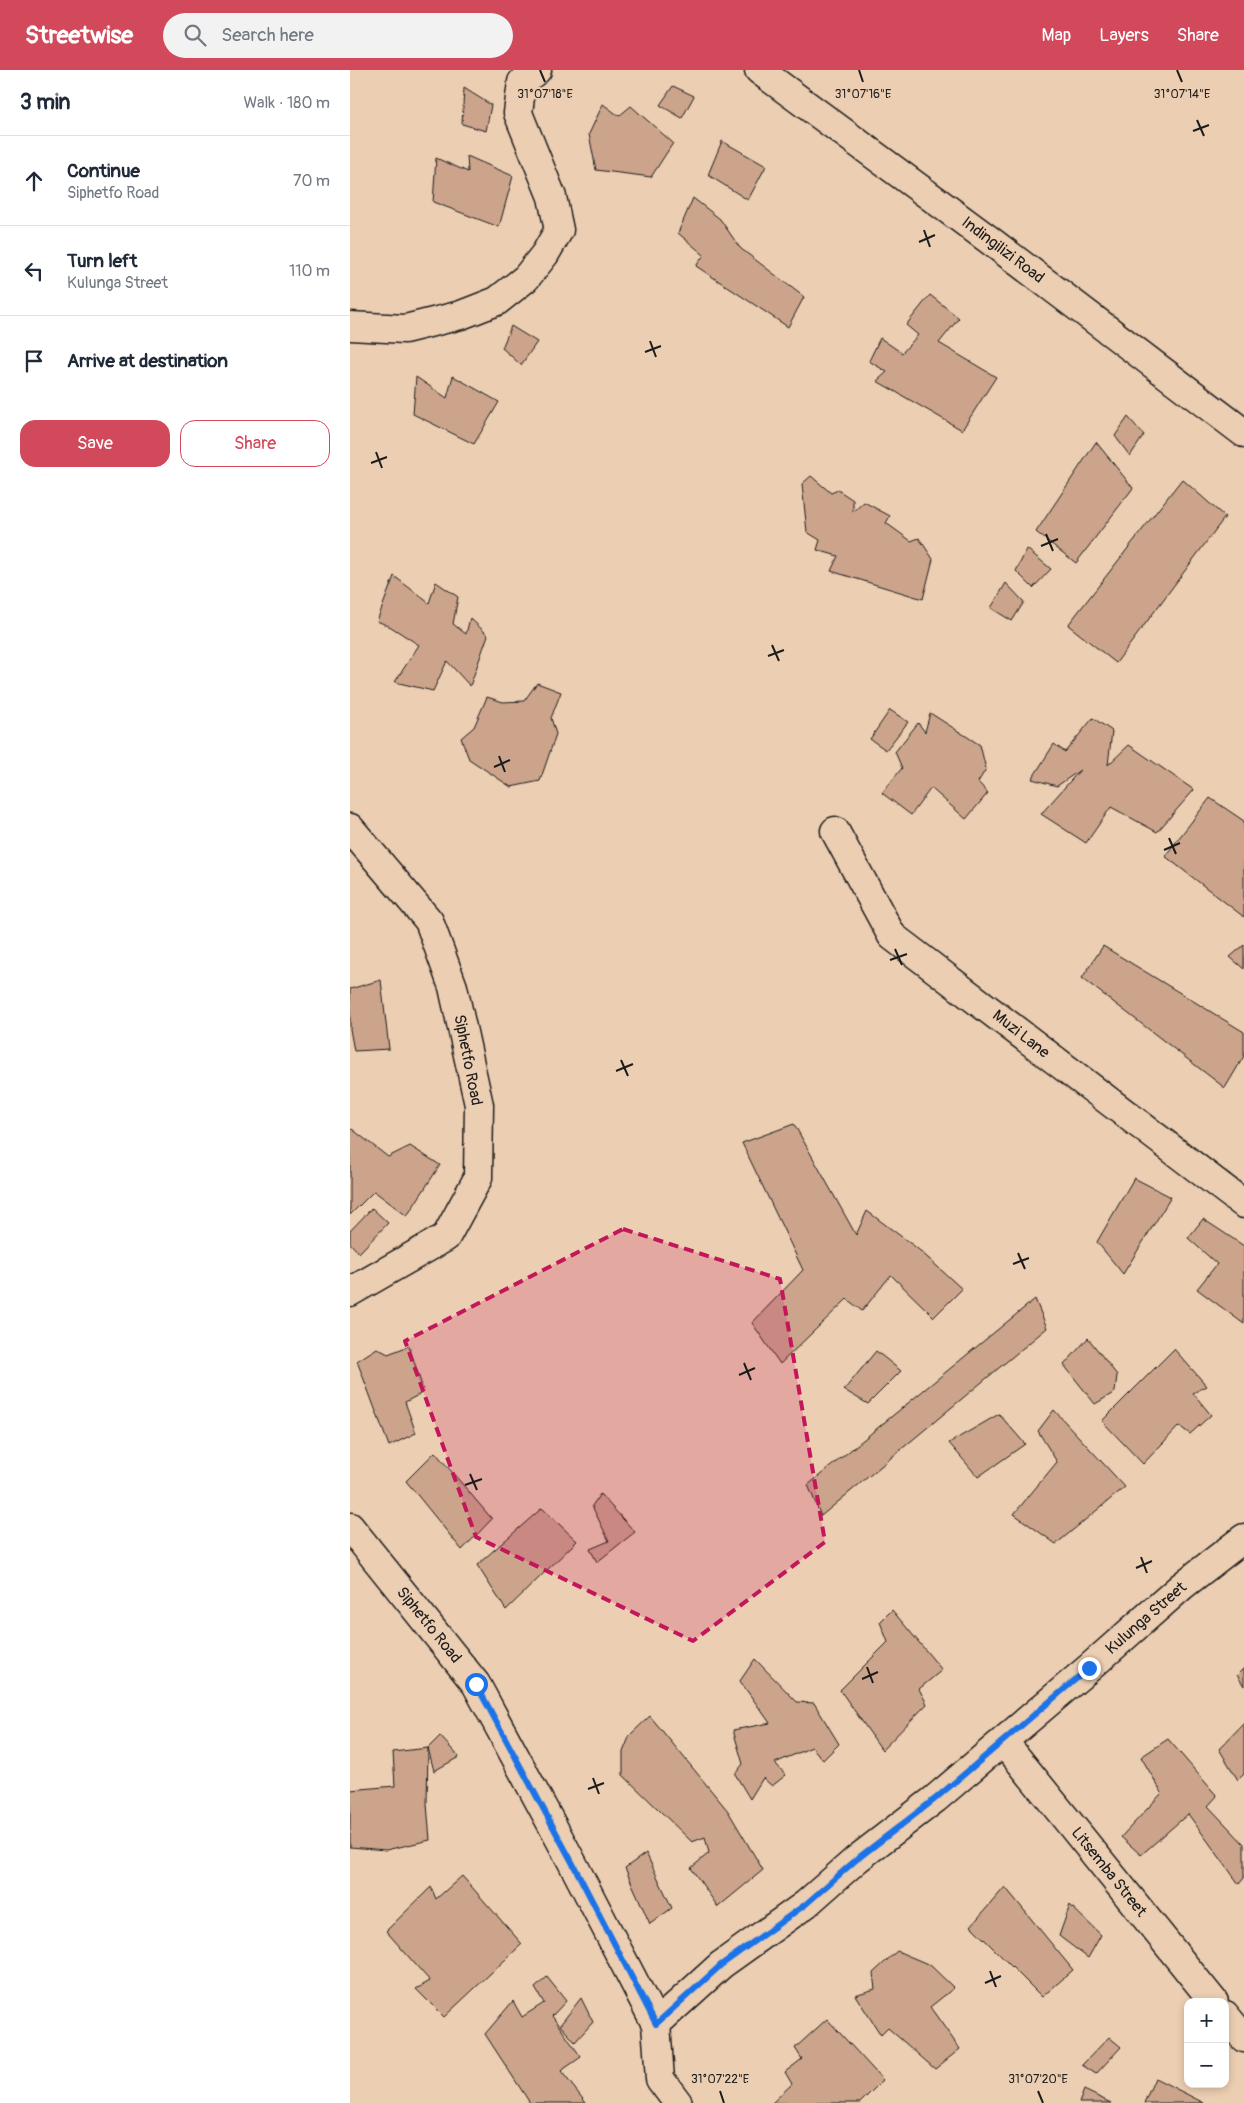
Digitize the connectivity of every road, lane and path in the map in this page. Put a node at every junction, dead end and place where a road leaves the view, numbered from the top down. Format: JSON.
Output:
{"nodes":[{"id":1,"x":537,"y":70,"type":"edge"},
{"id":2,"x":759,"y":70,"type":"edge"},
{"id":3,"x":350,"y":326,"type":"edge"},
{"id":4,"x":1244,"y":433,"type":"edge"},
{"id":5,"x":350,"y":828,"type":"edge"},
{"id":6,"x":836,"y":831,"type":"dead end"},
{"id":7,"x":1244,"y":1204,"type":"edge"},
{"id":8,"x":350,"y":1292,"type":"edge"},
{"id":9,"x":350,"y":1527,"type":"edge"},
{"id":10,"x":1244,"y":1538,"type":"edge"},
{"id":11,"x":1004,"y":1742,"type":"junction"},
{"id":12,"x":1211,"y":1998,"type":"edge"},
{"id":13,"x":1229,"y":2020,"type":"edge"},
{"id":14,"x":656,"y":2024,"type":"junction"},
{"id":15,"x":1244,"y":2038,"type":"edge"},
{"id":16,"x":678,"y":2103,"type":"edge"}],
"edges":[{"from":1,"to":3,"type":"street"},
{"from":2,"to":4,"type":"street","name":"Indingilizi Road"},
{"from":5,"to":8,"type":"street","name":"Siphetfo Road"},
{"from":6,"to":7,"type":"street","name":"Muzi Lane"},
{"from":9,"to":14,"type":"street","name":"Siphetfo Road"},
{"from":10,"to":11,"type":"street","name":"Kulunga Street"},
{"from":11,"to":12,"type":"street","name":"Litsemba Street"},
{"from":11,"to":14,"type":"street","name":"Kulunga Street"},
{"from":13,"to":15,"type":"street"},
{"from":14,"to":16,"type":"street","name":"Siphetfo Road"}]}
